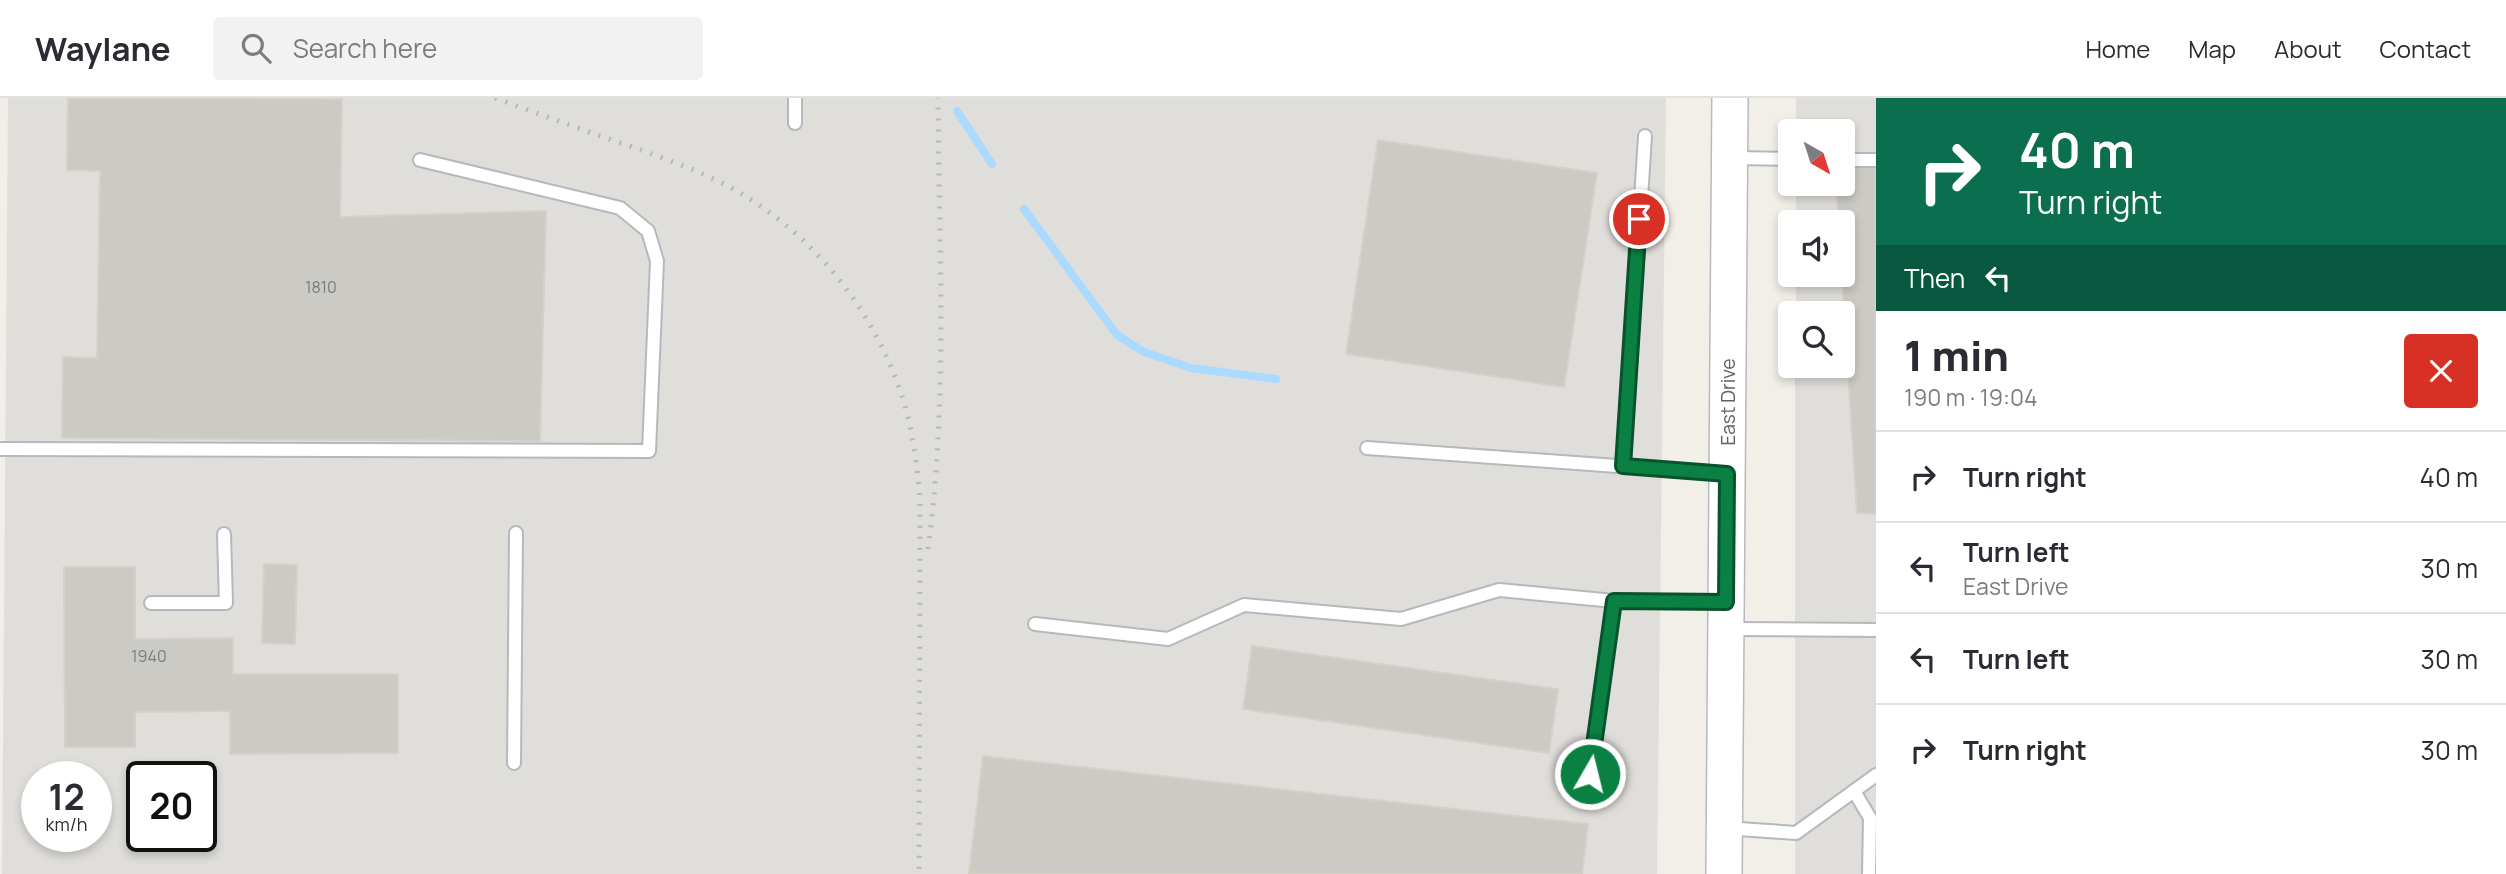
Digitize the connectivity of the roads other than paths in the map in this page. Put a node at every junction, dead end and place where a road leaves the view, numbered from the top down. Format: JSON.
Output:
{"nodes":[{"id":1,"x":795,"y":98,"type":"edge"},
{"id":2,"x":1730,"y":98,"type":"edge"},
{"id":3,"x":795,"y":123,"type":"dead end"},
{"id":4,"x":1645,"y":136,"type":"dead end"},
{"id":5,"x":1730,"y":158,"type":"junction"},
{"id":6,"x":1778,"y":159,"type":"edge"},
{"id":7,"x":420,"y":160,"type":"dead end"},
{"id":8,"x":1855,"y":160,"type":"edge"},
{"id":9,"x":1876,"y":160,"type":"edge"},
{"id":10,"x":1367,"y":448,"type":"dead end"},
{"id":11,"x":0,"y":449,"type":"edge"},
{"id":12,"x":1623,"y":466,"type":"junction"},
{"id":13,"x":1727,"y":474,"type":"junction"},
{"id":14,"x":516,"y":533,"type":"dead end"},
{"id":15,"x":224,"y":534,"type":"dead end"},
{"id":16,"x":1614,"y":601,"type":"junction"},
{"id":17,"x":151,"y":603,"type":"dead end"},
{"id":18,"x":1726,"y":615,"type":"junction"},
{"id":19,"x":1035,"y":624,"type":"dead end"},
{"id":20,"x":1876,"y":630,"type":"edge"},
{"id":21,"x":514,"y":763,"type":"dead end"},
{"id":22,"x":1590,"y":774,"type":"dead end"},
{"id":23,"x":1876,"y":775,"type":"edge"},
{"id":24,"x":1854,"y":791,"type":"junction"},
{"id":25,"x":1725,"y":828,"type":"junction"},
{"id":26,"x":1869,"y":873,"type":"edge"},
{"id":27,"x":1724,"y":874,"type":"edge"}],
"edges":[{"from":1,"to":3,"type":"lane"},
{"from":2,"to":5,"type":"street","name":"East Drive"},
{"from":4,"to":12,"type":"lane"},
{"from":5,"to":6,"type":"lane"},
{"from":5,"to":13,"type":"street","name":"East Drive"},
{"from":7,"to":11,"type":"lane"},
{"from":8,"to":9,"type":"lane"},
{"from":10,"to":12,"type":"lane"},
{"from":12,"to":13,"type":"lane"},
{"from":13,"to":18,"type":"street","name":"East Drive"},
{"from":14,"to":21,"type":"lane"},
{"from":15,"to":17,"type":"lane"},
{"from":16,"to":18,"type":"lane"},
{"from":16,"to":19,"type":"lane"},
{"from":16,"to":22,"type":"lane"},
{"from":18,"to":20,"type":"lane"},
{"from":18,"to":25,"type":"street","name":"East Drive"},
{"from":23,"to":24,"type":"lane"},
{"from":24,"to":25,"type":"lane"},
{"from":24,"to":26,"type":"lane"},
{"from":25,"to":27,"type":"street","name":"East Drive"}]}
